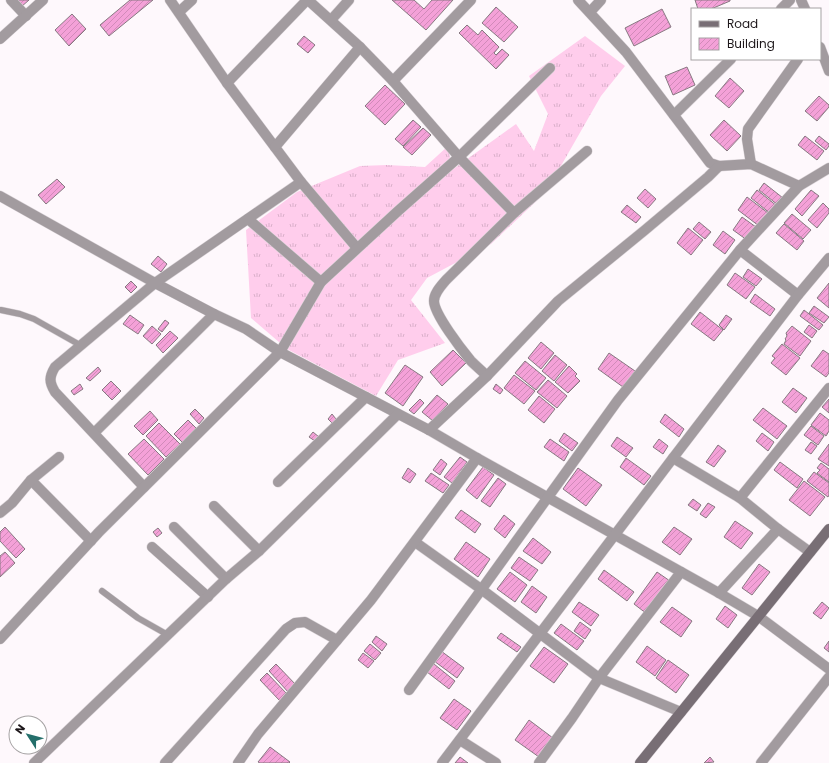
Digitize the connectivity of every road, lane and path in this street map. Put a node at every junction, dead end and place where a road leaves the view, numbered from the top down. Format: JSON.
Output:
{"nodes":[{"id":1,"x":11,"y":0,"type":"edge"},
{"id":2,"x":44,"y":0,"type":"edge"},
{"id":3,"x":170,"y":0,"type":"edge"},
{"id":4,"x":192,"y":0,"type":"edge"},
{"id":5,"x":308,"y":0,"type":"edge"},
{"id":6,"x":349,"y":0,"type":"edge"},
{"id":7,"x":471,"y":0,"type":"edge"},
{"id":8,"x":578,"y":0,"type":"edge"},
{"id":9,"x":601,"y":0,"type":"edge"},
{"id":10,"x":790,"y":0,"type":"edge"},
{"id":11,"x":782,"y":8,"type":"edge"},
{"id":12,"x":179,"y":12,"type":"junction"},
{"id":13,"x":590,"y":12,"type":"junction"},
{"id":14,"x":26,"y":16,"type":"junction"},
{"id":15,"x":331,"y":20,"type":"junction"},
{"id":16,"x":0,"y":39,"type":"edge"},
{"id":17,"x":360,"y":47,"type":"junction"},
{"id":18,"x":821,"y":50,"type":"edge"},
{"id":19,"x":730,"y":60,"type":"edge"},
{"id":20,"x":797,"y":60,"type":"edge"},
{"id":21,"x":550,"y":68,"type":"dead end"},
{"id":22,"x":829,"y":70,"type":"edge"},
{"id":23,"x":393,"y":80,"type":"junction"},
{"id":24,"x":227,"y":83,"type":"junction"},
{"id":25,"x":674,"y":115,"type":"junction"},
{"id":26,"x":275,"y":147,"type":"junction"},
{"id":27,"x":587,"y":151,"type":"dead end"},
{"id":28,"x":459,"y":157,"type":"junction"},
{"id":29,"x":751,"y":164,"type":"junction"},
{"id":30,"x":719,"y":166,"type":"junction"},
{"id":31,"x":829,"y":168,"type":"edge"},
{"id":32,"x":301,"y":182,"type":"junction"},
{"id":33,"x":799,"y":186,"type":"junction"},
{"id":34,"x":0,"y":196,"type":"edge"},
{"id":35,"x":514,"y":213,"type":"junction"},
{"id":36,"x":248,"y":219,"type":"junction"},
{"id":37,"x":357,"y":248,"type":"junction"},
{"id":38,"x":740,"y":250,"type":"junction"},
{"id":39,"x":829,"y":258,"type":"edge"},
{"id":40,"x":321,"y":282,"type":"junction"},
{"id":41,"x":155,"y":283,"type":"junction"},
{"id":42,"x":798,"y":295,"type":"junction"},
{"id":43,"x":1,"y":310,"type":"dead end"},
{"id":44,"x":214,"y":314,"type":"junction"},
{"id":45,"x":80,"y":346,"type":"junction"},
{"id":46,"x":280,"y":352,"type":"junction"},
{"id":47,"x":487,"y":376,"type":"junction"},
{"id":48,"x":829,"y":388,"type":"edge"},
{"id":49,"x":366,"y":397,"type":"junction"},
{"id":50,"x":398,"y":414,"type":"junction"},
{"id":51,"x":429,"y":430,"type":"junction"},
{"id":52,"x":94,"y":433,"type":"junction"},
{"id":53,"x":60,"y":457,"type":"dead end"},
{"id":54,"x":477,"y":458,"type":"junction"},
{"id":55,"x":673,"y":458,"type":"junction"},
{"id":56,"x":31,"y":480,"type":"junction"},
{"id":57,"x":278,"y":482,"type":"dead end"},
{"id":58,"x":144,"y":487,"type":"junction"},
{"id":59,"x":547,"y":497,"type":"junction"},
{"id":60,"x":740,"y":498,"type":"junction"},
{"id":61,"x":214,"y":506,"type":"dead end"},
{"id":62,"x":0,"y":513,"type":"edge"},
{"id":63,"x":174,"y":527,"type":"dead end"},
{"id":64,"x":778,"y":529,"type":"junction"},
{"id":65,"x":829,"y":529,"type":"edge"},
{"id":66,"x":615,"y":536,"type":"junction"},
{"id":67,"x":91,"y":540,"type":"junction"},
{"id":68,"x":415,"y":542,"type":"junction"},
{"id":69,"x":152,"y":547,"type":"dead end"},
{"id":70,"x":259,"y":551,"type":"junction"},
{"id":71,"x":810,"y":552,"type":"junction"},
{"id":72,"x":681,"y":572,"type":"junction"},
{"id":73,"x":226,"y":579,"type":"junction"},
{"id":74,"x":481,"y":589,"type":"junction"},
{"id":75,"x":102,"y":591,"type":"dead end"},
{"id":76,"x":719,"y":593,"type":"junction"},
{"id":77,"x":208,"y":597,"type":"junction"},
{"id":78,"x":758,"y":616,"type":"junction"},
{"id":79,"x":539,"y":633,"type":"junction"},
{"id":80,"x":168,"y":635,"type":"junction"},
{"id":81,"x":0,"y":639,"type":"edge"},
{"id":82,"x":338,"y":640,"type":"junction"},
{"id":83,"x":829,"y":669,"type":"edge"},
{"id":84,"x":829,"y":677,"type":"edge"},
{"id":85,"x":599,"y":678,"type":"junction"},
{"id":86,"x":409,"y":690,"type":"dead end"},
{"id":87,"x":681,"y":712,"type":"junction"},
{"id":88,"x":460,"y":740,"type":"junction"},
{"id":89,"x":34,"y":763,"type":"edge"},
{"id":90,"x":166,"y":763,"type":"edge"},
{"id":91,"x":238,"y":763,"type":"edge"},
{"id":92,"x":442,"y":763,"type":"edge"},
{"id":93,"x":496,"y":763,"type":"edge"},
{"id":94,"x":539,"y":763,"type":"edge"},
{"id":95,"x":640,"y":763,"type":"edge"},
{"id":96,"x":761,"y":763,"type":"edge"}],
"edges":[{"from":1,"to":14,"type":"street"},
{"from":2,"to":14,"type":"street"},
{"from":3,"to":12,"type":"street"},
{"from":4,"to":12,"type":"street"},
{"from":5,"to":15,"type":"street"},
{"from":5,"to":24,"type":"street"},
{"from":6,"to":15,"type":"street"},
{"from":7,"to":23,"type":"street"},
{"from":8,"to":13,"type":"street"},
{"from":9,"to":13,"type":"street"},
{"from":10,"to":11,"type":"street"},
{"from":12,"to":24,"type":"street"},
{"from":13,"to":25,"type":"street"},
{"from":14,"to":16,"type":"street"},
{"from":15,"to":17,"type":"street"},
{"from":17,"to":23,"type":"street"},
{"from":17,"to":26,"type":"street"},
{"from":18,"to":22,"type":"street"},
{"from":19,"to":25,"type":"street"},
{"from":20,"to":29,"type":"street"},
{"from":21,"to":28,"type":"street"},
{"from":23,"to":28,"type":"street"},
{"from":24,"to":26,"type":"street"},
{"from":25,"to":30,"type":"street"},
{"from":26,"to":32,"type":"street"},
{"from":27,"to":35,"type":"street"},
{"from":28,"to":35,"type":"street"},
{"from":28,"to":37,"type":"street"},
{"from":29,"to":30,"type":"street"},
{"from":29,"to":33,"type":"street"},
{"from":30,"to":47,"type":"street"},
{"from":31,"to":33,"type":"street"},
{"from":32,"to":36,"type":"street"},
{"from":32,"to":37,"type":"street"},
{"from":33,"to":38,"type":"street"},
{"from":34,"to":41,"type":"street"},
{"from":35,"to":47,"type":"street"},
{"from":36,"to":40,"type":"street"},
{"from":36,"to":41,"type":"street"},
{"from":37,"to":40,"type":"street"},
{"from":38,"to":42,"type":"street"},
{"from":38,"to":59,"type":"street"},
{"from":39,"to":42,"type":"street"},
{"from":40,"to":46,"type":"street"},
{"from":41,"to":44,"type":"street"},
{"from":41,"to":45,"type":"street"},
{"from":42,"to":55,"type":"street"},
{"from":43,"to":45,"type":"lane"},
{"from":44,"to":46,"type":"street"},
{"from":44,"to":52,"type":"street"},
{"from":45,"to":52,"type":"street"},
{"from":46,"to":49,"type":"street"},
{"from":46,"to":58,"type":"street"},
{"from":47,"to":51,"type":"street"},
{"from":48,"to":60,"type":"street"},
{"from":49,"to":50,"type":"street"},
{"from":49,"to":57,"type":"street"},
{"from":50,"to":51,"type":"street"},
{"from":50,"to":70,"type":"street"},
{"from":51,"to":54,"type":"street"},
{"from":52,"to":58,"type":"street"},
{"from":53,"to":56,"type":"street"},
{"from":54,"to":59,"type":"street"},
{"from":54,"to":68,"type":"street"},
{"from":55,"to":60,"type":"street"},
{"from":55,"to":66,"type":"street"},
{"from":56,"to":62,"type":"street"},
{"from":56,"to":67,"type":"street"},
{"from":58,"to":67,"type":"street"},
{"from":59,"to":66,"type":"street"},
{"from":59,"to":74,"type":"street"},
{"from":60,"to":64,"type":"street"},
{"from":61,"to":70,"type":"street"},
{"from":63,"to":73,"type":"street"},
{"from":64,"to":71,"type":"street"},
{"from":64,"to":76,"type":"street"},
{"from":65,"to":71,"type":"street"},
{"from":66,"to":72,"type":"street"},
{"from":66,"to":79,"type":"street"},
{"from":67,"to":81,"type":"street"},
{"from":68,"to":74,"type":"street"},
{"from":68,"to":82,"type":"street"},
{"from":69,"to":77,"type":"street"},
{"from":70,"to":73,"type":"street"},
{"from":71,"to":78,"type":"street"},
{"from":72,"to":76,"type":"street"},
{"from":72,"to":85,"type":"street"},
{"from":73,"to":77,"type":"street"},
{"from":74,"to":79,"type":"street"},
{"from":74,"to":86,"type":"street"},
{"from":75,"to":80,"type":"lane"},
{"from":76,"to":78,"type":"street"},
{"from":77,"to":80,"type":"street"},
{"from":78,"to":83,"type":"street"},
{"from":78,"to":87,"type":"street"},
{"from":79,"to":85,"type":"street"},
{"from":79,"to":88,"type":"street"},
{"from":80,"to":89,"type":"street"},
{"from":82,"to":90,"type":"street"},
{"from":82,"to":91,"type":"street"},
{"from":84,"to":96,"type":"street"},
{"from":85,"to":87,"type":"street"},
{"from":85,"to":94,"type":"street"},
{"from":87,"to":95,"type":"street"},
{"from":88,"to":92,"type":"street"},
{"from":88,"to":93,"type":"street"}]}
